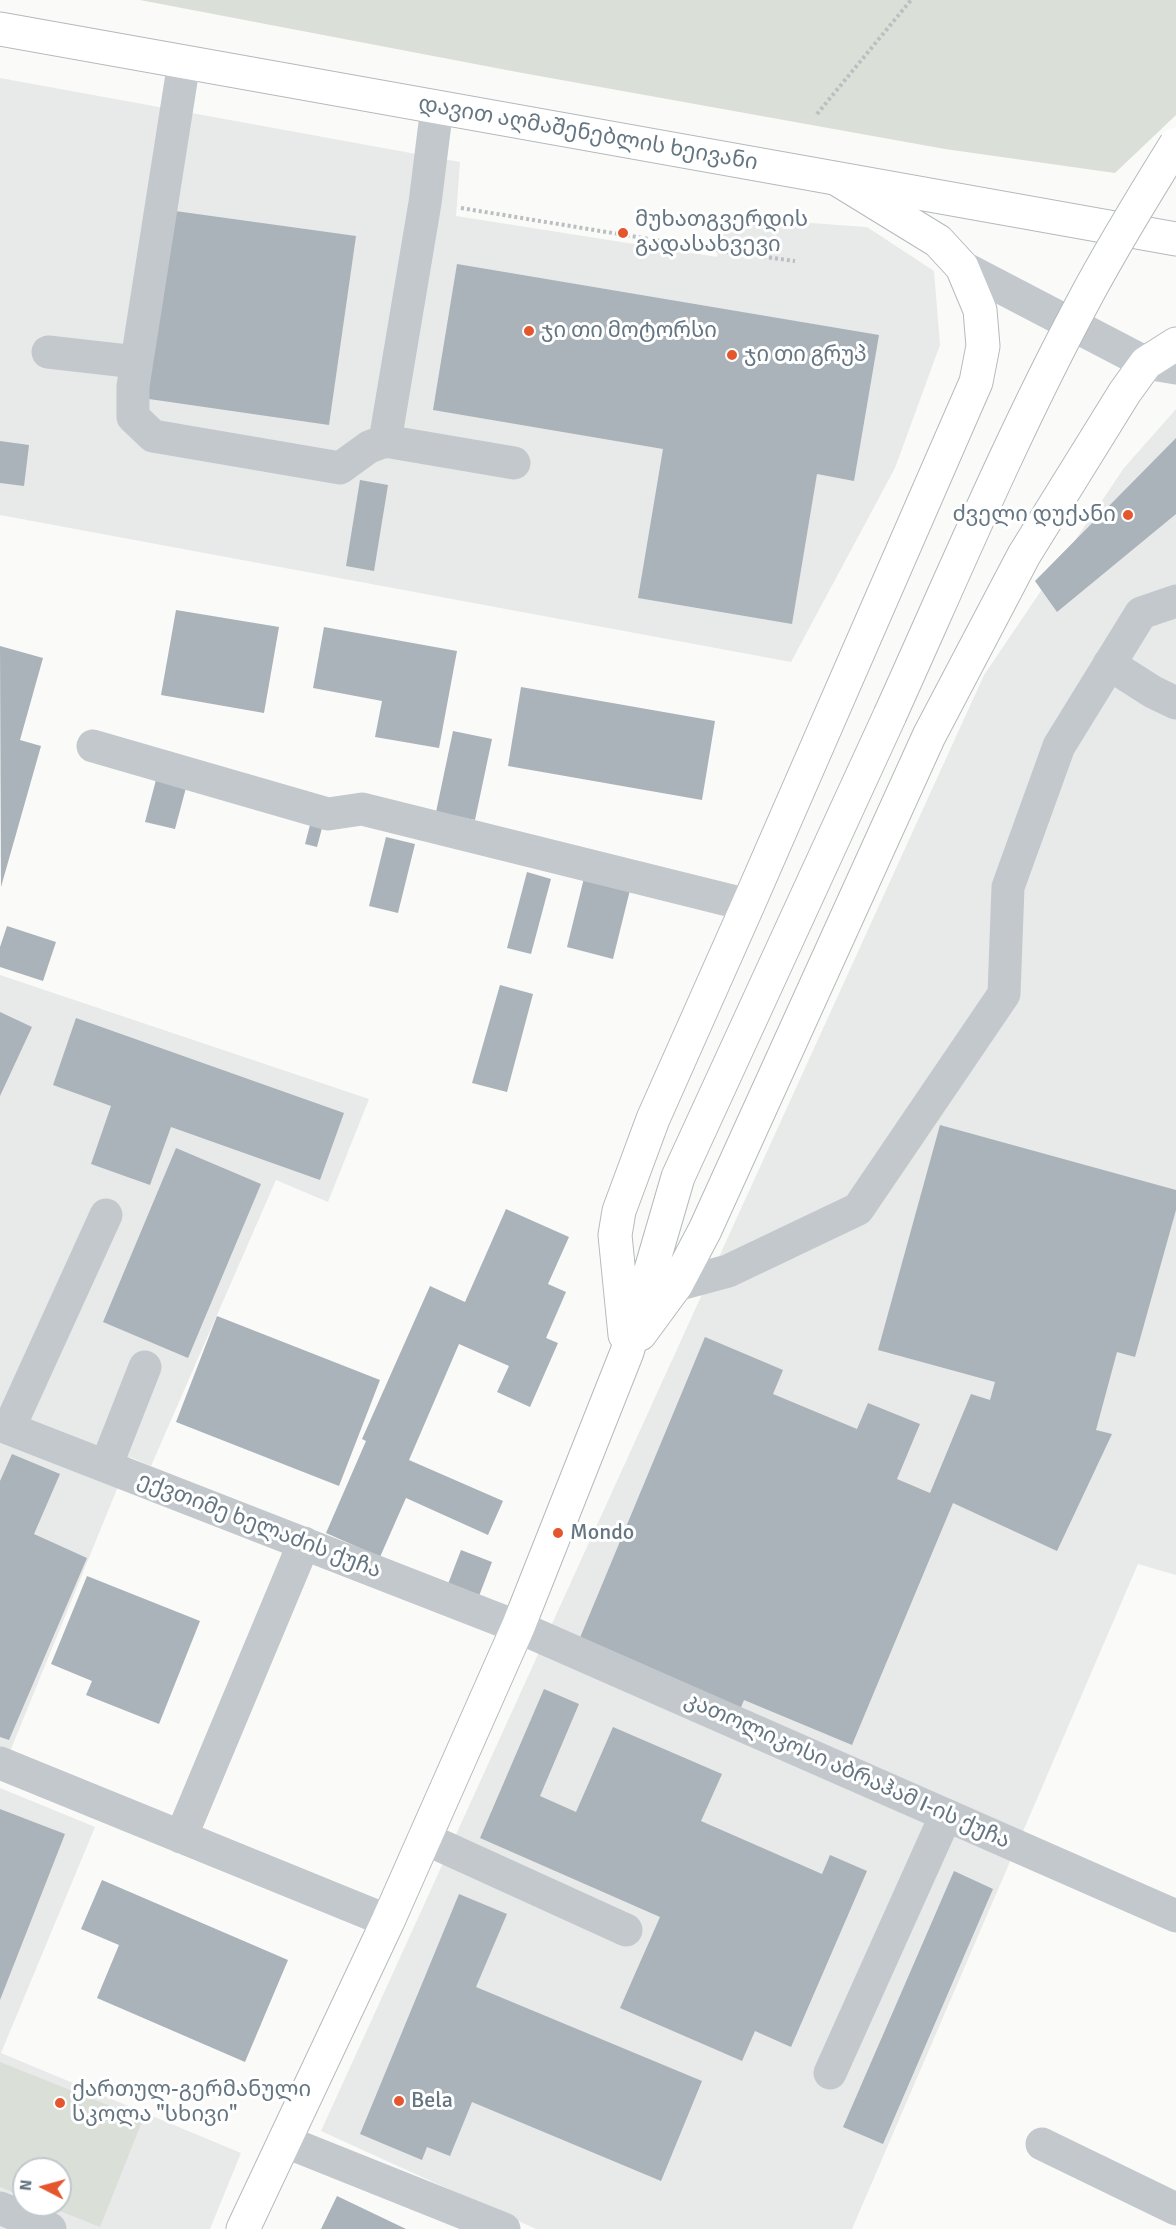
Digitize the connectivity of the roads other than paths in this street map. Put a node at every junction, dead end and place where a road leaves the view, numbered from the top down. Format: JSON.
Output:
{"nodes":[{"id":1,"x":0,"y":29,"type":"edge"},
{"id":2,"x":184,"y":62,"type":"junction"},
{"id":3,"x":437,"y":107,"type":"junction"},
{"id":4,"x":1176,"y":144,"type":"edge"},
{"id":5,"x":837,"y":178,"type":"junction"},
{"id":6,"x":1176,"y":239,"type":"edge"},
{"id":7,"x":962,"y":267,"type":"junction"},
{"id":8,"x":1176,"y":344,"type":"edge"},
{"id":9,"x":48,"y":352,"type":"dead end"},
{"id":10,"x":136,"y":362,"type":"junction"},
{"id":11,"x":1161,"y":366,"type":"edge"},
{"id":12,"x":385,"y":441,"type":"junction"},
{"id":13,"x":514,"y":462,"type":"dead end"},
{"id":14,"x":1176,"y":601,"type":"edge"},
{"id":15,"x":1109,"y":664,"type":"junction"},
{"id":16,"x":1176,"y":703,"type":"edge"},
{"id":17,"x":93,"y":746,"type":"dead end"},
{"id":18,"x":748,"y":905,"type":"junction"},
{"id":19,"x":106,"y":1215,"type":"dead end"},
{"id":20,"x":676,"y":1285,"type":"junction"},
{"id":21,"x":627,"y":1352,"type":"junction"},
{"id":22,"x":145,"y":1367,"type":"dead end"},
{"id":23,"x":4,"y":1427,"type":"edge"},
{"id":24,"x":106,"y":1466,"type":"junction"},
{"id":25,"x":304,"y":1543,"type":"junction"},
{"id":26,"x":518,"y":1627,"type":"junction"},
{"id":27,"x":0,"y":1763,"type":"edge"},
{"id":28,"x":946,"y":1815,"type":"junction"},
{"id":29,"x":182,"y":1837,"type":"junction"},
{"id":30,"x":424,"y":1838,"type":"junction"},
{"id":31,"x":1176,"y":1916,"type":"edge"},
{"id":32,"x":388,"y":1921,"type":"junction"},
{"id":33,"x":626,"y":1930,"type":"dead end"},
{"id":34,"x":830,"y":2073,"type":"dead end"},
{"id":35,"x":284,"y":2141,"type":"junction"},
{"id":36,"x":1042,"y":2144,"type":"dead end"},
{"id":37,"x":0,"y":2208,"type":"edge"},
{"id":38,"x":1176,"y":2209,"type":"edge"},
{"id":39,"x":50,"y":2229,"type":"edge"},
{"id":40,"x":243,"y":2229,"type":"edge"},
{"id":41,"x":504,"y":2229,"type":"edge"}],
"edges":[{"from":1,"to":2,"type":"main road","name":"დავით აღმაშენებლის ხეივანი"},
{"from":2,"to":3,"type":"main road","name":"დავით აღმაშენებლის ხეივანი"},
{"from":2,"to":10,"type":"street"},
{"from":3,"to":5,"type":"main road","name":"დავით აღმაშენებლის ხეივანი"},
{"from":3,"to":12,"type":"street"},
{"from":4,"to":21,"type":"main road","bridge":true},
{"from":5,"to":6,"type":"main road","name":"დავით აღმაშენებლის ხეივანი"},
{"from":5,"to":7,"type":"main road"},
{"from":7,"to":11,"type":"street"},
{"from":7,"to":18,"type":"main road"},
{"from":8,"to":11,"type":"main road"},
{"from":9,"to":10,"type":"street"},
{"from":10,"to":12,"type":"street"},
{"from":11,"to":20,"type":"main road"},
{"from":12,"to":13,"type":"street"},
{"from":14,"to":15,"type":"street"},
{"from":15,"to":16,"type":"street"},
{"from":15,"to":20,"type":"street"},
{"from":17,"to":18,"type":"street"},
{"from":18,"to":21,"type":"main road"},
{"from":19,"to":23,"type":"street"},
{"from":20,"to":21,"type":"main road"},
{"from":21,"to":26,"type":"main road"},
{"from":22,"to":24,"type":"street"},
{"from":23,"to":24,"type":"street","name":"ექვთიმე ხელაძის ქუჩა"},
{"from":24,"to":25,"type":"street","name":"ექვთიმე ხელაძის ქუჩა"},
{"from":25,"to":26,"type":"street","name":"ექვთიმე ხელაძის ქუჩა"},
{"from":25,"to":29,"type":"street"},
{"from":26,"to":28,"type":"street","name":"კათოლიკოსი აბრაჰამ I-ის ქუჩა"},
{"from":26,"to":30,"type":"main road"},
{"from":27,"to":29,"type":"street"},
{"from":28,"to":31,"type":"street","name":"კათოლიკოსი აბრაჰამ I-ის ქუჩა"},
{"from":28,"to":34,"type":"street"},
{"from":29,"to":32,"type":"street"},
{"from":30,"to":32,"type":"main road"},
{"from":30,"to":33,"type":"street"},
{"from":32,"to":35,"type":"main road"},
{"from":35,"to":40,"type":"main road"},
{"from":35,"to":41,"type":"street"},
{"from":36,"to":38,"type":"street"},
{"from":37,"to":39,"type":"street"}]}
